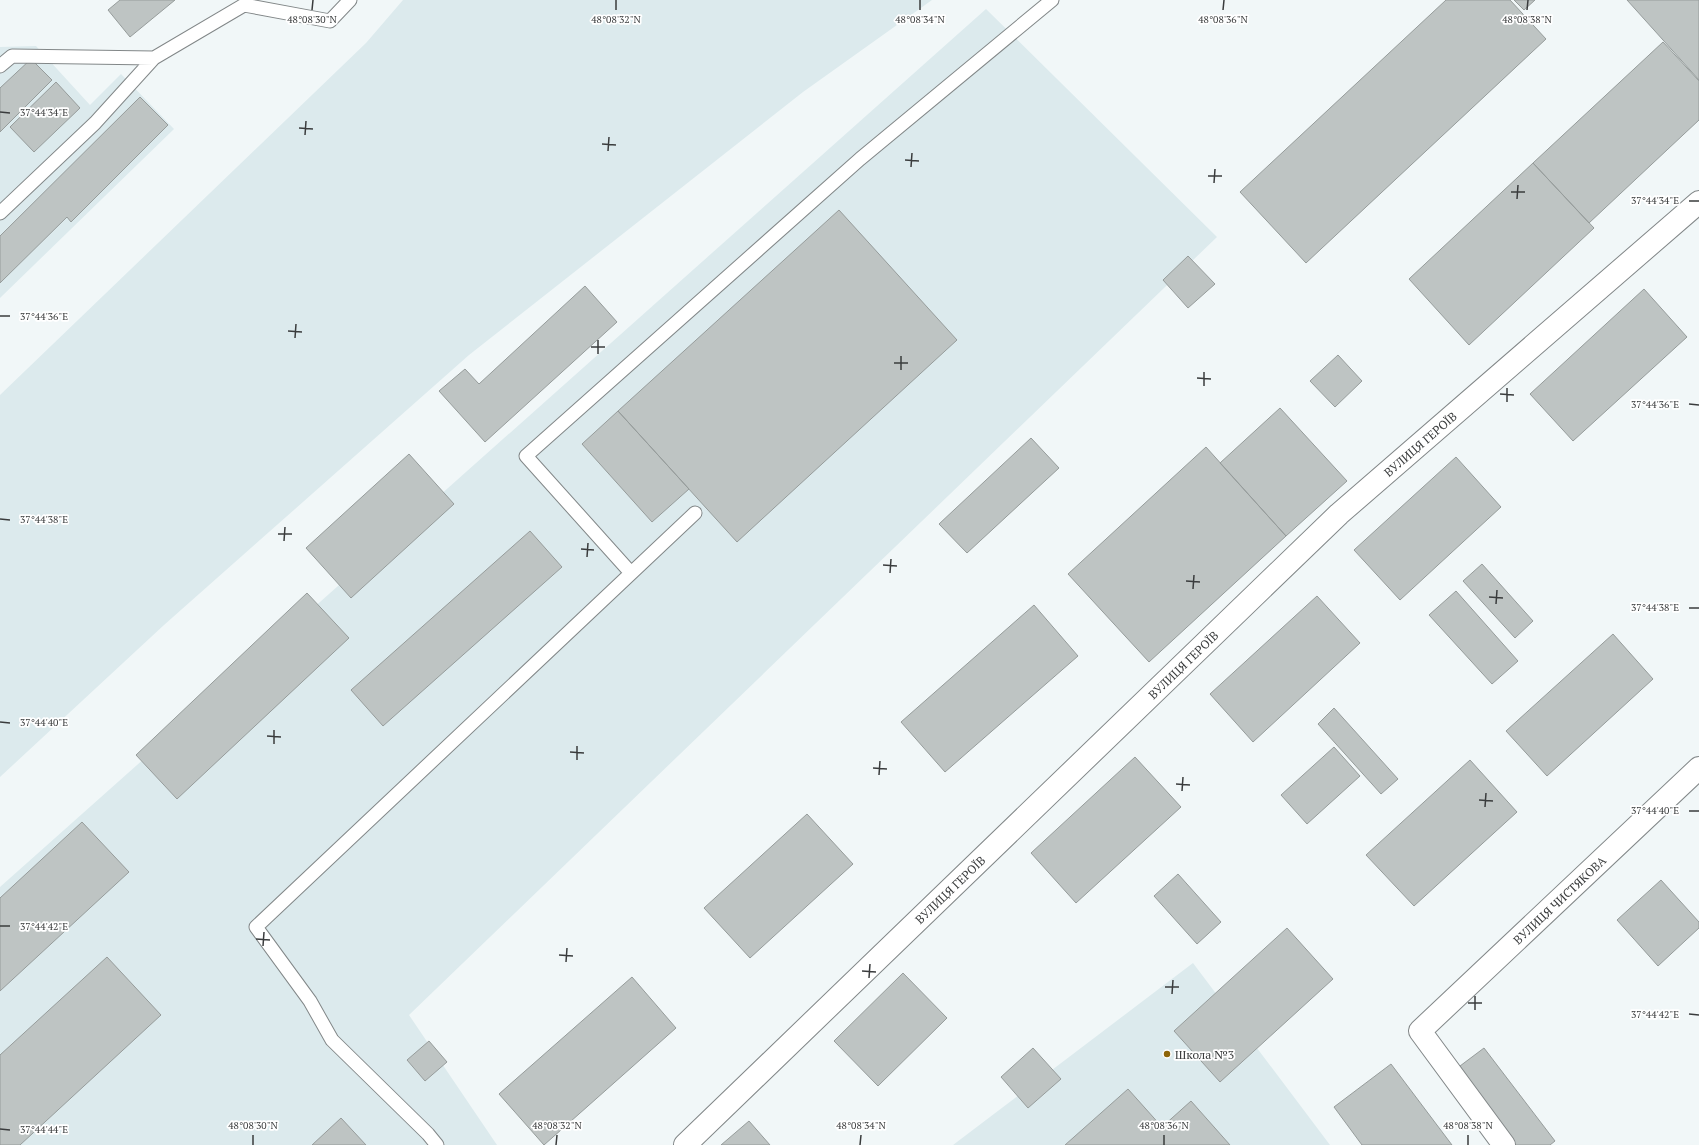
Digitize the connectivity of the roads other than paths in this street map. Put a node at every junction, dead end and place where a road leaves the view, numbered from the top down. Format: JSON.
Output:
{"nodes":[{"id":1,"x":350,"y":0,"type":"edge"},
{"id":2,"x":1052,"y":0,"type":"edge"},
{"id":3,"x":6,"y":54,"type":"edge"},
{"id":4,"x":154,"y":58,"type":"junction"},
{"id":5,"x":0,"y":66,"type":"edge"},
{"id":6,"x":1699,"y":202,"type":"edge"},
{"id":7,"x":0,"y":213,"type":"edge"},
{"id":8,"x":695,"y":513,"type":"dead end"},
{"id":9,"x":631,"y":573,"type":"junction"},
{"id":10,"x":1699,"y":768,"type":"edge"},
{"id":11,"x":437,"y":1145,"type":"edge"},
{"id":12,"x":685,"y":1145,"type":"edge"},
{"id":13,"x":1504,"y":1145,"type":"edge"}],
"edges":[{"from":1,"to":4,"type":"lane"},
{"from":2,"to":9,"type":"lane"},
{"from":3,"to":4,"type":"lane"},
{"from":3,"to":5,"type":"lane"},
{"from":4,"to":7,"type":"lane"},
{"from":6,"to":12,"type":"street","name":"ВУЛИЦЯ ГЕРОЇВ"},
{"from":8,"to":9,"type":"lane"},
{"from":9,"to":11,"type":"lane"},
{"from":10,"to":13,"type":"street","name":"ВУЛИЦЯ ЧИСТЯКОВА"}]}
